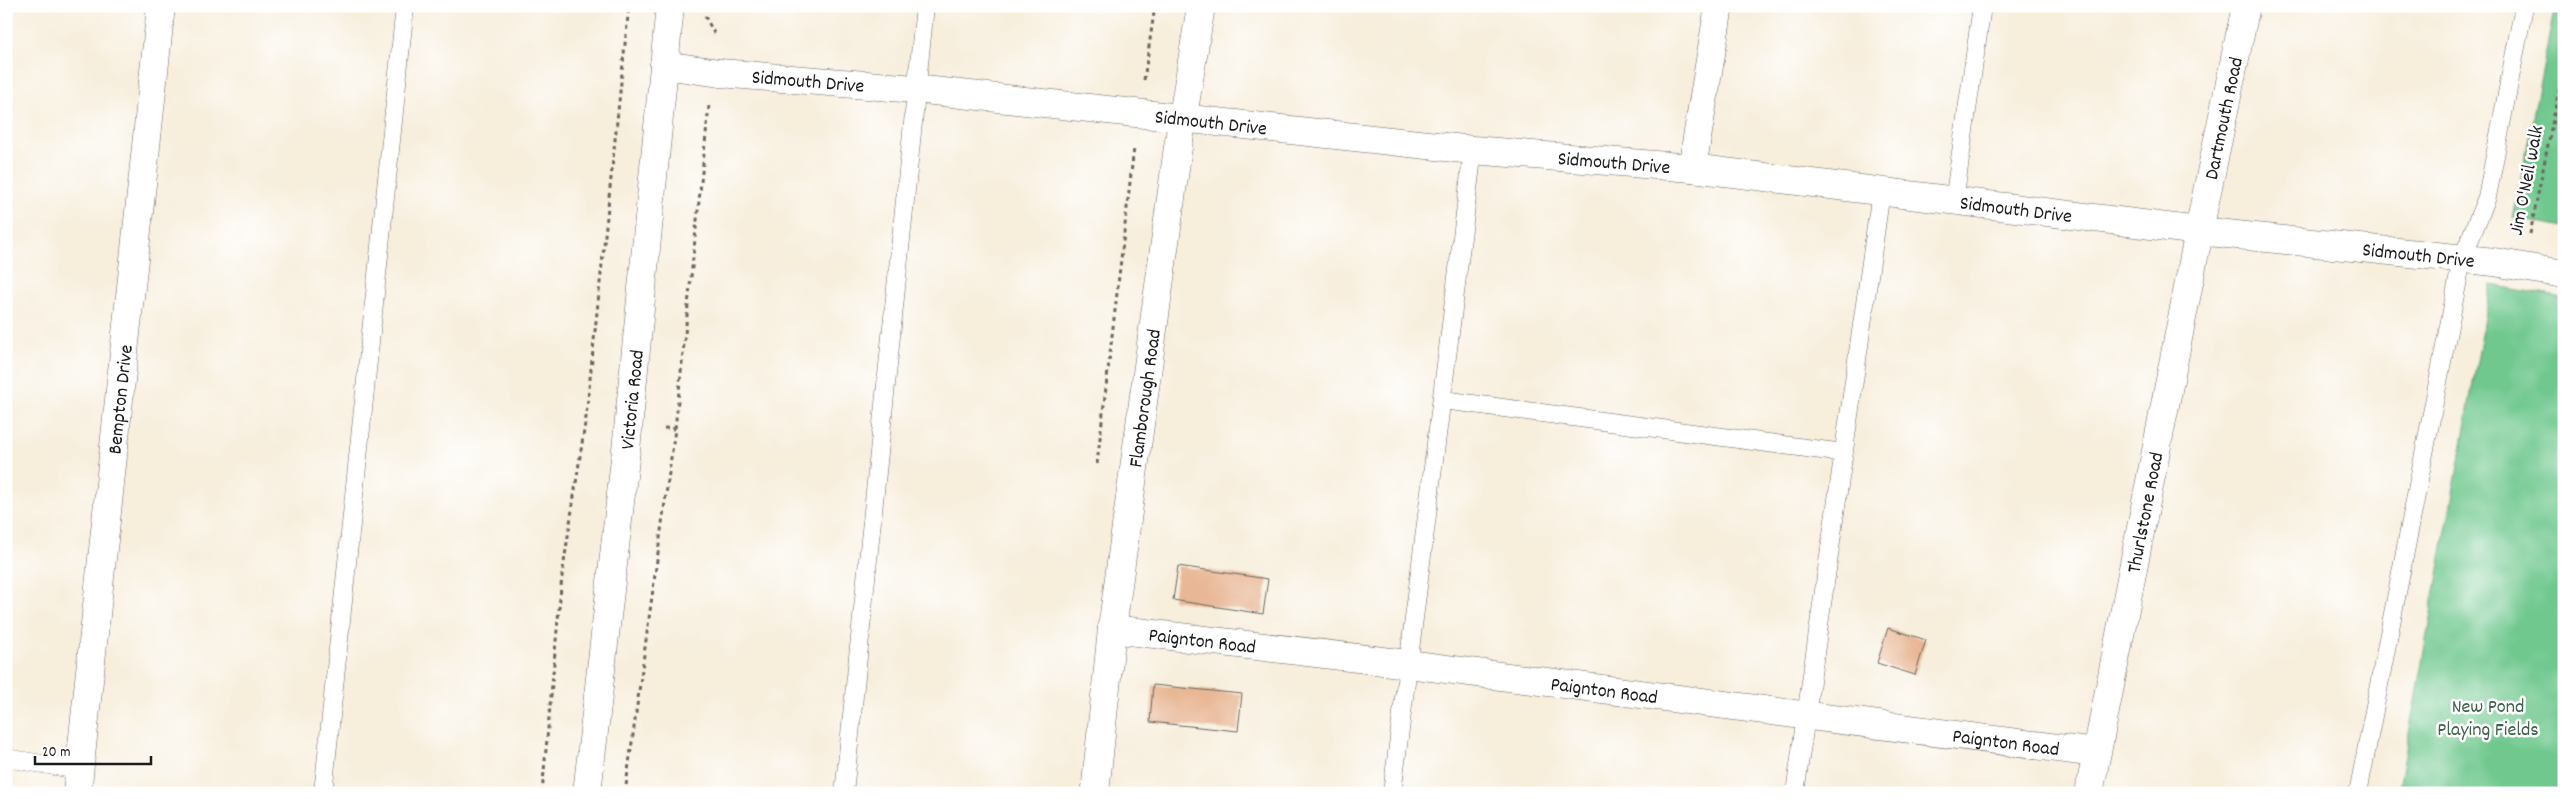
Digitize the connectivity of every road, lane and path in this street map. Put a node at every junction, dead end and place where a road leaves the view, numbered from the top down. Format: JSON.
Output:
{"nodes":[{"id":1,"x":161,"y":6,"type":"edge"},
{"id":2,"x":405,"y":6,"type":"edge"},
{"id":3,"x":628,"y":6,"type":"edge"},
{"id":4,"x":670,"y":6,"type":"edge"},
{"id":5,"x":925,"y":6,"type":"edge"},
{"id":6,"x":1155,"y":6,"type":"edge"},
{"id":7,"x":1201,"y":6,"type":"edge"},
{"id":8,"x":1719,"y":6,"type":"edge"},
{"id":9,"x":1982,"y":6,"type":"edge"},
{"id":10,"x":2246,"y":6,"type":"edge"},
{"id":11,"x":2524,"y":6,"type":"edge"},
{"id":12,"x":706,"y":12,"type":"dead end"},
{"id":13,"x":664,"y":64,"type":"junction"},
{"id":14,"x":2564,"y":65,"type":"edge"},
{"id":15,"x":720,"y":74,"type":"junction"},
{"id":16,"x":916,"y":89,"type":"junction"},
{"id":17,"x":1138,"y":113,"type":"junction"},
{"id":18,"x":1184,"y":118,"type":"junction"},
{"id":19,"x":1473,"y":150,"type":"junction"},
{"id":20,"x":1692,"y":168,"type":"junction"},
{"id":21,"x":1881,"y":192,"type":"junction"},
{"id":22,"x":1954,"y":201,"type":"junction"},
{"id":23,"x":2199,"y":231,"type":"junction"},
{"id":24,"x":2462,"y":259,"type":"junction"},
{"id":25,"x":2523,"y":267,"type":"junction"},
{"id":26,"x":2564,"y":274,"type":"edge"},
{"id":27,"x":1442,"y":400,"type":"junction"},
{"id":28,"x":659,"y":427,"type":"dead end"},
{"id":29,"x":675,"y":429,"type":"junction"},
{"id":30,"x":1844,"y":454,"type":"junction"},
{"id":31,"x":1097,"y":466,"type":"dead end"},
{"id":32,"x":1112,"y":629,"type":"junction"},
{"id":33,"x":1408,"y":664,"type":"junction"},
{"id":34,"x":1807,"y":716,"type":"junction"},
{"id":35,"x":2096,"y":753,"type":"junction"},
{"id":36,"x":6,"y":758,"type":"edge"},
{"id":37,"x":78,"y":781,"type":"edge"},
{"id":38,"x":323,"y":793,"type":"edge"},
{"id":39,"x":542,"y":793,"type":"edge"},
{"id":40,"x":587,"y":793,"type":"edge"},
{"id":41,"x":625,"y":793,"type":"edge"},
{"id":42,"x":844,"y":793,"type":"edge"},
{"id":43,"x":1094,"y":793,"type":"edge"},
{"id":44,"x":1392,"y":793,"type":"edge"},
{"id":45,"x":1795,"y":793,"type":"edge"},
{"id":46,"x":2089,"y":793,"type":"edge"},
{"id":47,"x":2358,"y":793,"type":"edge"}],
"edges":[{"from":1,"to":37,"type":"street","name":"Bempton Drive"},
{"from":2,"to":38,"type":"lane"},
{"from":3,"to":39,"type":"path"},
{"from":4,"to":13,"type":"street","name":"Victoria Road"},
{"from":5,"to":16,"type":"lane"},
{"from":6,"to":17,"type":"path"},
{"from":7,"to":18,"type":"street","name":"Flamborough Road"},
{"from":8,"to":20,"type":"street"},
{"from":9,"to":22,"type":"lane"},
{"from":10,"to":23,"type":"street","name":"Dartmouth Road"},
{"from":11,"to":24,"type":"lane"},
{"from":12,"to":15,"type":"path"},
{"from":13,"to":15,"type":"street","name":"Sidmouth Drive"},
{"from":13,"to":40,"type":"street","name":"Victoria Road"},
{"from":14,"to":25,"type":"path","name":"Jim O'Neil walk"},
{"from":15,"to":16,"type":"street","name":"Sidmouth Drive"},
{"from":15,"to":29,"type":"path"},
{"from":16,"to":17,"type":"street","name":"Sidmouth Drive"},
{"from":16,"to":42,"type":"lane"},
{"from":17,"to":18,"type":"street","name":"Sidmouth Drive"},
{"from":17,"to":31,"type":"path"},
{"from":18,"to":19,"type":"street","name":"Sidmouth Drive"},
{"from":18,"to":32,"type":"street","name":"Flamborough Road"},
{"from":19,"to":20,"type":"street","name":"Sidmouth Drive"},
{"from":19,"to":27,"type":"lane"},
{"from":20,"to":21,"type":"street","name":"Sidmouth Drive"},
{"from":21,"to":22,"type":"street","name":"Sidmouth Drive"},
{"from":21,"to":30,"type":"lane"},
{"from":22,"to":23,"type":"street","name":"Sidmouth Drive"},
{"from":23,"to":24,"type":"street","name":"Sidmouth Drive"},
{"from":23,"to":35,"type":"street","name":"Thurlstone Road"},
{"from":24,"to":25,"type":"street","name":"Sidmouth Drive"},
{"from":24,"to":47,"type":"lane"},
{"from":25,"to":26,"type":"street","name":"Sidmouth Drive"},
{"from":27,"to":30,"type":"lane"},
{"from":27,"to":33,"type":"lane"},
{"from":28,"to":29,"type":"path"},
{"from":29,"to":41,"type":"path"},
{"from":30,"to":34,"type":"lane"},
{"from":32,"to":33,"type":"street","name":"Paignton Road"},
{"from":32,"to":43,"type":"street","name":"Flamborough Road"},
{"from":33,"to":34,"type":"street","name":"Paignton Road"},
{"from":33,"to":44,"type":"lane"},
{"from":34,"to":35,"type":"street","name":"Paignton Road"},
{"from":34,"to":45,"type":"lane"},
{"from":35,"to":46,"type":"street","name":"Thurlstone Road"},
{"from":36,"to":37,"type":"lane"}]}
